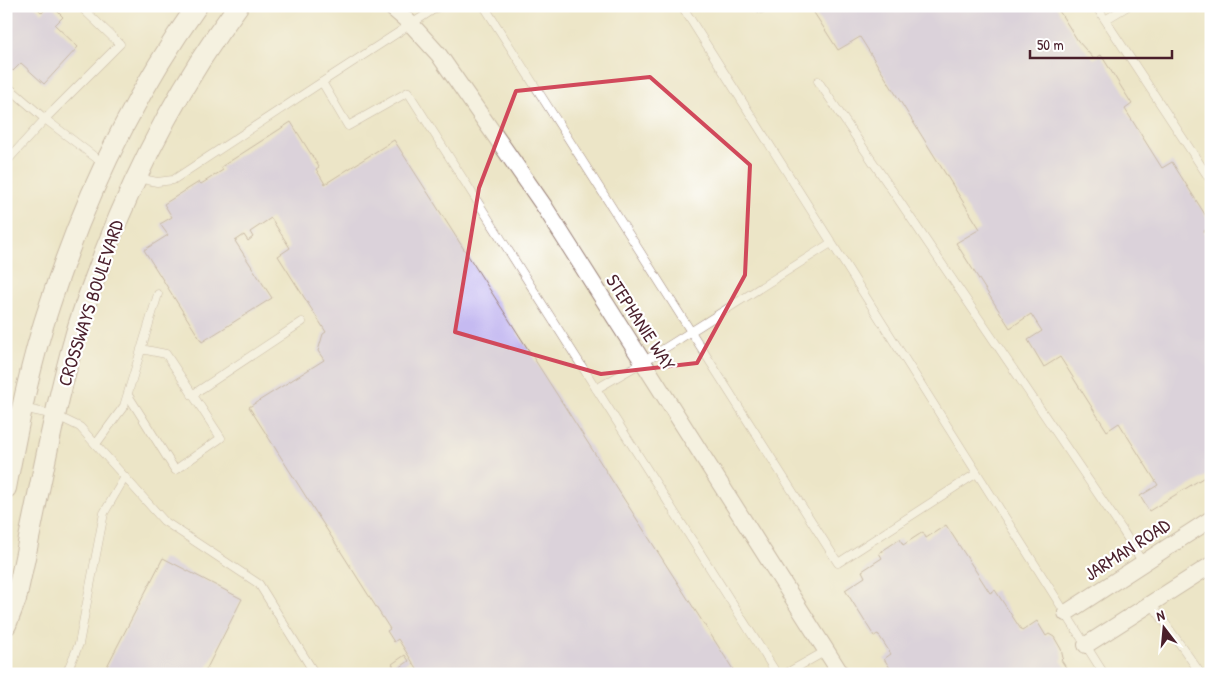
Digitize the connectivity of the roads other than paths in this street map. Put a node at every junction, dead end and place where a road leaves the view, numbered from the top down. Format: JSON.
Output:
{"nodes":[{"id":1,"x":80,"y":6,"type":"edge"},
{"id":2,"x":197,"y":6,"type":"edge"},
{"id":3,"x":238,"y":6,"type":"edge"},
{"id":4,"x":390,"y":6,"type":"edge"},
{"id":5,"x":439,"y":6,"type":"edge"},
{"id":6,"x":484,"y":6,"type":"edge"},
{"id":7,"x":682,"y":6,"type":"edge"},
{"id":8,"x":759,"y":6,"type":"edge"},
{"id":9,"x":765,"y":6,"type":"edge"},
{"id":10,"x":1096,"y":6,"type":"edge"},
{"id":11,"x":1128,"y":6,"type":"edge"},
{"id":12,"x":1105,"y":20,"type":"junction"},
{"id":13,"x":411,"y":24,"type":"junction"},
{"id":14,"x":818,"y":81,"type":"dead end"},
{"id":15,"x":322,"y":82,"type":"junction"},
{"id":16,"x":6,"y":85,"type":"edge"},
{"id":17,"x":45,"y":119,"type":"junction"},
{"id":18,"x":6,"y":162,"type":"edge"},
{"id":19,"x":106,"y":165,"type":"junction"},
{"id":20,"x":136,"y":177,"type":"junction"},
{"id":21,"x":1211,"y":181,"type":"edge"},
{"id":22,"x":832,"y":243,"type":"junction"},
{"id":23,"x":158,"y":294,"type":"dead end"},
{"id":24,"x":302,"y":322,"type":"dead end"},
{"id":25,"x":690,"y":332,"type":"junction"},
{"id":26,"x":141,"y":349,"type":"junction"},
{"id":27,"x":643,"y":362,"type":"junction"},
{"id":28,"x":596,"y":389,"type":"junction"},
{"id":29,"x":128,"y":394,"type":"junction"},
{"id":30,"x":192,"y":395,"type":"junction"},
{"id":31,"x":22,"y":408,"type":"junction"},
{"id":32,"x":55,"y":415,"type":"junction"},
{"id":33,"x":96,"y":444,"type":"junction"},
{"id":34,"x":977,"y":473,"type":"junction"},
{"id":35,"x":125,"y":477,"type":"junction"},
{"id":36,"x":6,"y":488,"type":"edge"},
{"id":37,"x":1211,"y":519,"type":"edge"},
{"id":38,"x":1143,"y":562,"type":"junction"},
{"id":39,"x":1211,"y":564,"type":"edge"},
{"id":40,"x":1151,"y":603,"type":"junction"},
{"id":41,"x":1066,"y":613,"type":"junction"},
{"id":42,"x":6,"y":626,"type":"edge"},
{"id":43,"x":1086,"y":646,"type":"junction"},
{"id":44,"x":826,"y":651,"type":"junction"},
{"id":45,"x":66,"y":674,"type":"edge"},
{"id":46,"x":315,"y":674,"type":"edge"},
{"id":47,"x":777,"y":674,"type":"edge"},
{"id":48,"x":785,"y":674,"type":"edge"},
{"id":49,"x":840,"y":674,"type":"edge"},
{"id":50,"x":1104,"y":674,"type":"edge"},
{"id":51,"x":1201,"y":674,"type":"edge"}],
"edges":[{"from":1,"to":17,"type":"lane"},
{"from":2,"to":19,"type":"street","name":"CROSSWAYS BOULEVARD"},
{"from":3,"to":20,"type":"street","name":"CROSSWAYS BOULEVARD"},
{"from":4,"to":13,"type":"street","name":"STEPHANIE WAY"},
{"from":5,"to":13,"type":"lane"},
{"from":6,"to":25,"type":"lane"},
{"from":7,"to":22,"type":"lane"},
{"from":8,"to":9,"type":"lane"},
{"from":10,"to":12,"type":"lane"},
{"from":11,"to":12,"type":"lane"},
{"from":12,"to":21,"type":"lane"},
{"from":13,"to":15,"type":"lane"},
{"from":13,"to":27,"type":"street","name":"STEPHANIE WAY"},
{"from":14,"to":38,"type":"lane"},
{"from":15,"to":20,"type":"lane"},
{"from":15,"to":28,"type":"lane"},
{"from":16,"to":17,"type":"lane"},
{"from":17,"to":18,"type":"lane"},
{"from":17,"to":19,"type":"lane"},
{"from":19,"to":31,"type":"street","name":"CROSSWAYS BOULEVARD"},
{"from":20,"to":32,"type":"street","name":"CROSSWAYS BOULEVARD"},
{"from":22,"to":25,"type":"lane"},
{"from":22,"to":34,"type":"lane"},
{"from":23,"to":26,"type":"lane"},
{"from":24,"to":30,"type":"lane"},
{"from":25,"to":27,"type":"lane"},
{"from":25,"to":34,"type":"lane"},
{"from":26,"to":29,"type":"lane"},
{"from":26,"to":30,"type":"lane"},
{"from":27,"to":28,"type":"lane"},
{"from":27,"to":44,"type":"street","name":"STEPHANIE WAY"},
{"from":28,"to":47,"type":"lane"},
{"from":29,"to":30,"type":"lane"},
{"from":29,"to":33,"type":"lane"},
{"from":31,"to":32,"type":"lane"},
{"from":31,"to":36,"type":"street","name":"CROSSWAYS BOULEVARD"},
{"from":32,"to":33,"type":"lane"},
{"from":32,"to":42,"type":"street","name":"CROSSWAYS BOULEVARD"},
{"from":33,"to":35,"type":"lane"},
{"from":34,"to":41,"type":"lane"},
{"from":35,"to":45,"type":"lane"},
{"from":35,"to":46,"type":"lane"},
{"from":37,"to":38,"type":"street","name":"JARMAN ROAD"},
{"from":38,"to":41,"type":"street","name":"JARMAN ROAD"},
{"from":39,"to":40,"type":"street"},
{"from":40,"to":43,"type":"street"},
{"from":40,"to":51,"type":"lane"},
{"from":41,"to":43,"type":"lane"},
{"from":43,"to":50,"type":"lane"},
{"from":44,"to":48,"type":"lane"},
{"from":44,"to":49,"type":"street","name":"STEPHANIE WAY"}]}
